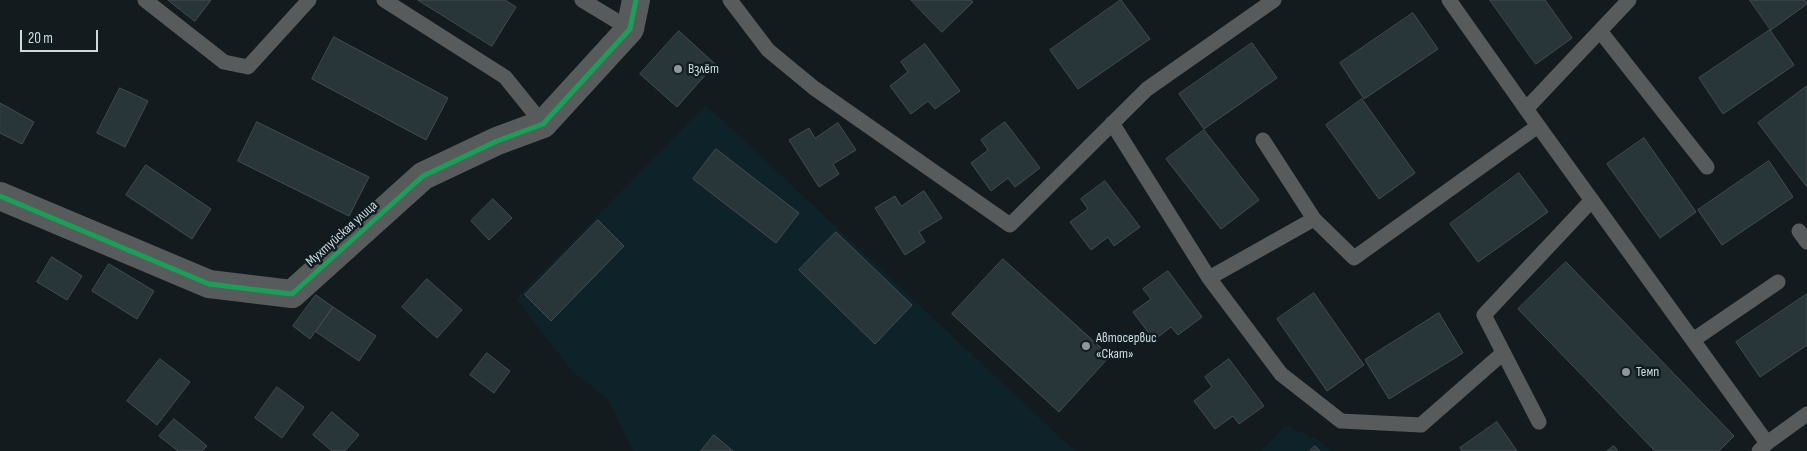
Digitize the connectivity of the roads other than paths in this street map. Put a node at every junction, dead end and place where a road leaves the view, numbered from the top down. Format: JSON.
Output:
{"nodes":[{"id":1,"x":145,"y":0,"type":"edge"},
{"id":2,"x":309,"y":0,"type":"edge"},
{"id":3,"x":384,"y":0,"type":"edge"},
{"id":4,"x":582,"y":0,"type":"edge"},
{"id":5,"x":636,"y":0,"type":"edge"},
{"id":6,"x":730,"y":0,"type":"edge"},
{"id":7,"x":1274,"y":0,"type":"edge"},
{"id":8,"x":1449,"y":0,"type":"edge"},
{"id":9,"x":1629,"y":0,"type":"edge"},
{"id":10,"x":630,"y":29,"type":"junction"},
{"id":11,"x":1600,"y":31,"type":"junction"},
{"id":12,"x":1526,"y":109,"type":"junction"},
{"id":13,"x":1112,"y":123,"type":"junction"},
{"id":14,"x":543,"y":124,"type":"junction"},
{"id":15,"x":1538,"y":126,"type":"junction"},
{"id":16,"x":1263,"y":140,"type":"dead end"},
{"id":17,"x":1707,"y":167,"type":"dead end"},
{"id":18,"x":0,"y":196,"type":"edge"},
{"id":19,"x":1592,"y":200,"type":"junction"},
{"id":20,"x":1314,"y":219,"type":"junction"},
{"id":21,"x":1209,"y":278,"type":"junction"},
{"id":22,"x":1778,"y":282,"type":"dead end"},
{"id":23,"x":1693,"y":340,"type":"junction"},
{"id":24,"x":1503,"y":353,"type":"junction"},
{"id":25,"x":1807,"y":414,"type":"edge"},
{"id":26,"x":1538,"y":422,"type":"dead end"},
{"id":27,"x":1763,"y":447,"type":"edge"}],
"edges":[{"from":1,"to":2,"type":"lane"},
{"from":3,"to":14,"type":"lane"},
{"from":4,"to":10,"type":"lane"},
{"from":5,"to":10,"type":"street"},
{"from":6,"to":13,"type":"lane"},
{"from":7,"to":13,"type":"lane"},
{"from":8,"to":12,"type":"lane"},
{"from":9,"to":11,"type":"lane"},
{"from":10,"to":14,"type":"street","name":"Мухтуйская улица"},
{"from":11,"to":12,"type":"lane"},
{"from":11,"to":17,"type":"lane"},
{"from":12,"to":15,"type":"lane"},
{"from":13,"to":21,"type":"lane"},
{"from":14,"to":18,"type":"street","name":"Мухтуйская улица"},
{"from":15,"to":19,"type":"lane"},
{"from":15,"to":20,"type":"lane"},
{"from":16,"to":20,"type":"lane"},
{"from":19,"to":23,"type":"lane"},
{"from":19,"to":24,"type":"lane"},
{"from":20,"to":21,"type":"lane"},
{"from":21,"to":24,"type":"lane"},
{"from":22,"to":23,"type":"lane"},
{"from":23,"to":27,"type":"lane"},
{"from":24,"to":26,"type":"lane"},
{"from":25,"to":27,"type":"lane"}]}
